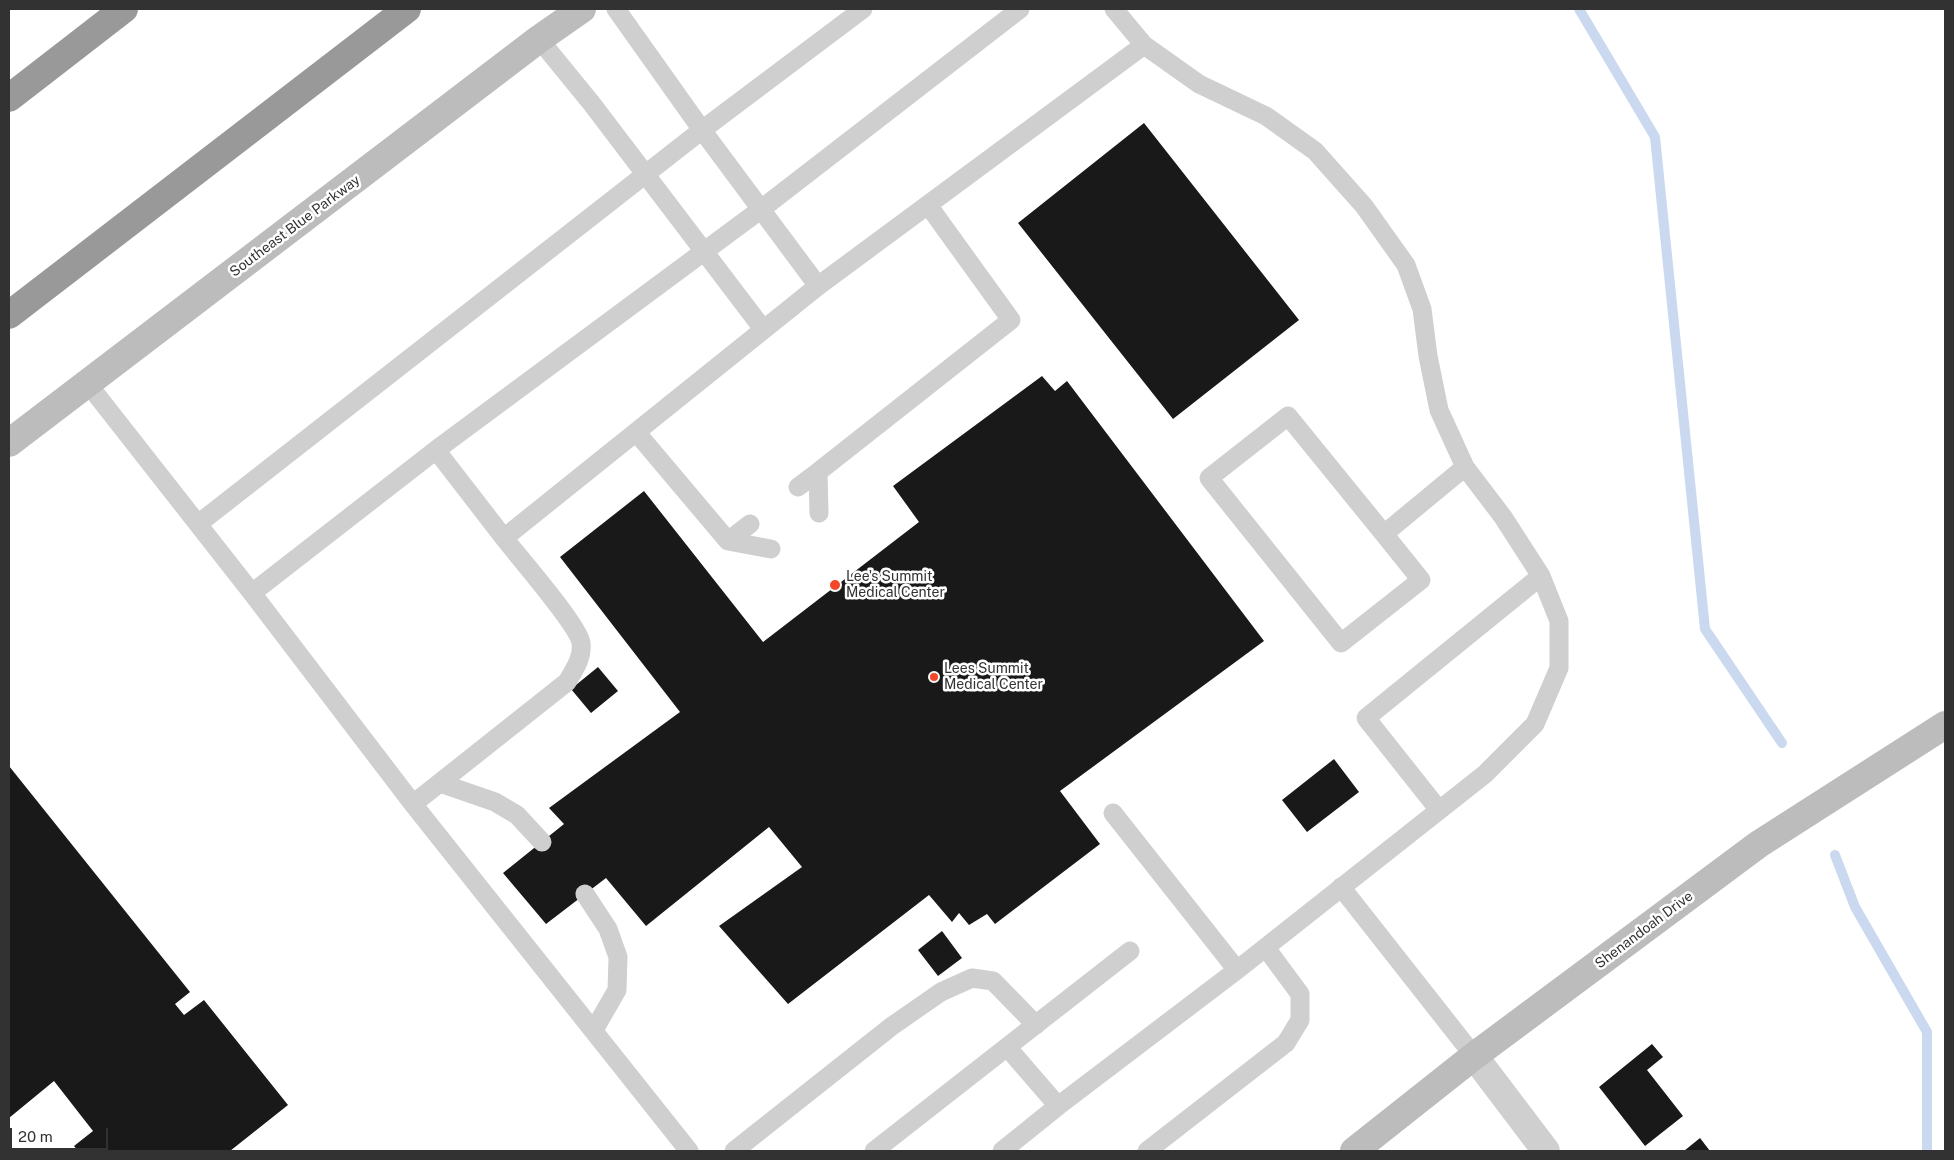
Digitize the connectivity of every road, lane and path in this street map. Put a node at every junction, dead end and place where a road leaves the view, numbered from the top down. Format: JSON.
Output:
{"nodes":[{"id":1,"x":124,"y":9,"type":"edge"},
{"id":2,"x":407,"y":9,"type":"edge"},
{"id":3,"x":582,"y":9,"type":"edge"},
{"id":4,"x":616,"y":9,"type":"edge"},
{"id":5,"x":863,"y":9,"type":"edge"},
{"id":6,"x":1020,"y":9,"type":"edge"},
{"id":7,"x":1114,"y":9,"type":"edge"},
{"id":8,"x":539,"y":39,"type":"junction"},
{"id":9,"x":1144,"y":45,"type":"junction"},
{"id":10,"x":9,"y":98,"type":"edge"},
{"id":11,"x":702,"y":130,"type":"junction"},
{"id":12,"x":645,"y":174,"type":"junction"},
{"id":13,"x":928,"y":205,"type":"junction"},
{"id":14,"x":760,"y":210,"type":"junction"},
{"id":15,"x":704,"y":250,"type":"junction"},
{"id":16,"x":818,"y":286,"type":"junction"},
{"id":17,"x":9,"y":315,"type":"edge"},
{"id":18,"x":763,"y":329,"type":"junction"},
{"id":19,"x":88,"y":384,"type":"junction"},
{"id":20,"x":636,"y":432,"type":"junction"},
{"id":21,"x":9,"y":443,"type":"edge"},
{"id":22,"x":436,"y":450,"type":"junction"},
{"id":23,"x":1465,"y":468,"type":"junction"},
{"id":24,"x":818,"y":472,"type":"junction"},
{"id":25,"x":798,"y":488,"type":"dead end"},
{"id":26,"x":819,"y":513,"type":"dead end"},
{"id":27,"x":198,"y":524,"type":"junction"},
{"id":28,"x":750,"y":524,"type":"dead end"},
{"id":29,"x":1384,"y":534,"type":"junction"},
{"id":30,"x":504,"y":538,"type":"junction"},
{"id":31,"x":728,"y":541,"type":"junction"},
{"id":32,"x":771,"y":549,"type":"dead end"},
{"id":33,"x":1541,"y":576,"type":"junction"},
{"id":34,"x":252,"y":593,"type":"junction"},
{"id":35,"x":1945,"y":724,"type":"edge"},
{"id":36,"x":440,"y":783,"type":"junction"},
{"id":37,"x":413,"y":804,"type":"junction"},
{"id":38,"x":1439,"y":810,"type":"junction"},
{"id":39,"x":1113,"y":813,"type":"dead end"},
{"id":40,"x":542,"y":842,"type":"dead end"},
{"id":41,"x":1341,"y":888,"type":"junction"},
{"id":42,"x":585,"y":894,"type":"dead end"},
{"id":43,"x":1266,"y":948,"type":"junction"},
{"id":44,"x":1130,"y":951,"type":"dead end"},
{"id":45,"x":1237,"y":970,"type":"junction"},
{"id":46,"x":1036,"y":1024,"type":"junction"},
{"id":47,"x":594,"y":1030,"type":"junction"},
{"id":48,"x":1008,"y":1047,"type":"junction"},
{"id":49,"x":1474,"y":1056,"type":"junction"},
{"id":50,"x":1058,"y":1106,"type":"junction"},
{"id":51,"x":689,"y":1151,"type":"edge"},
{"id":52,"x":734,"y":1151,"type":"edge"},
{"id":53,"x":874,"y":1151,"type":"edge"},
{"id":54,"x":1002,"y":1151,"type":"edge"},
{"id":55,"x":1147,"y":1151,"type":"edge"},
{"id":56,"x":1354,"y":1151,"type":"edge"},
{"id":57,"x":1546,"y":1151,"type":"edge"}],
"edges":[{"from":1,"to":10,"type":"highway"},
{"from":2,"to":17,"type":"highway"},
{"from":3,"to":8,"type":"street","name":"Southeast Blue Parkway"},
{"from":4,"to":11,"type":"lane"},
{"from":5,"to":11,"type":"lane"},
{"from":6,"to":14,"type":"lane"},
{"from":7,"to":9,"type":"lane"},
{"from":8,"to":12,"type":"lane"},
{"from":8,"to":19,"type":"street","name":"Southeast Blue Parkway"},
{"from":9,"to":13,"type":"lane"},
{"from":9,"to":23,"type":"lane"},
{"from":11,"to":12,"type":"lane"},
{"from":11,"to":14,"type":"lane"},
{"from":12,"to":15,"type":"lane"},
{"from":12,"to":27,"type":"lane"},
{"from":13,"to":16,"type":"lane"},
{"from":13,"to":24,"type":"lane"},
{"from":14,"to":15,"type":"lane"},
{"from":14,"to":16,"type":"lane"},
{"from":15,"to":18,"type":"lane"},
{"from":15,"to":22,"type":"lane"},
{"from":16,"to":18,"type":"lane"},
{"from":18,"to":20,"type":"lane"},
{"from":19,"to":21,"type":"street","name":"Southeast Blue Parkway"},
{"from":19,"to":27,"type":"lane"},
{"from":20,"to":30,"type":"lane"},
{"from":20,"to":31,"type":"lane"},
{"from":22,"to":30,"type":"lane"},
{"from":22,"to":34,"type":"lane"},
{"from":23,"to":29,"type":"lane"},
{"from":23,"to":33,"type":"lane"},
{"from":24,"to":25,"type":"lane"},
{"from":24,"to":26,"type":"lane"},
{"from":27,"to":34,"type":"lane"},
{"from":28,"to":31,"type":"lane"},
{"from":29,"to":29,"type":"lane"},
{"from":30,"to":36,"type":"lane"},
{"from":31,"to":32,"type":"lane"},
{"from":33,"to":38,"type":"lane"},
{"from":33,"to":38,"type":"lane"},
{"from":34,"to":37,"type":"lane"},
{"from":35,"to":49,"type":"street","name":"Shenandoah Drive"},
{"from":36,"to":37,"type":"lane"},
{"from":36,"to":40,"type":"lane"},
{"from":37,"to":47,"type":"lane"},
{"from":38,"to":41,"type":"lane"},
{"from":39,"to":45,"type":"lane"},
{"from":41,"to":43,"type":"lane"},
{"from":41,"to":49,"type":"lane"},
{"from":42,"to":47,"type":"lane"},
{"from":43,"to":45,"type":"lane"},
{"from":43,"to":55,"type":"lane"},
{"from":44,"to":46,"type":"lane"},
{"from":45,"to":50,"type":"lane"},
{"from":46,"to":48,"type":"lane"},
{"from":46,"to":52,"type":"lane"},
{"from":47,"to":51,"type":"lane"},
{"from":48,"to":50,"type":"lane"},
{"from":48,"to":53,"type":"lane"},
{"from":49,"to":56,"type":"street","name":"Shenandoah Drive"},
{"from":49,"to":57,"type":"street"},
{"from":50,"to":54,"type":"lane"}]}
